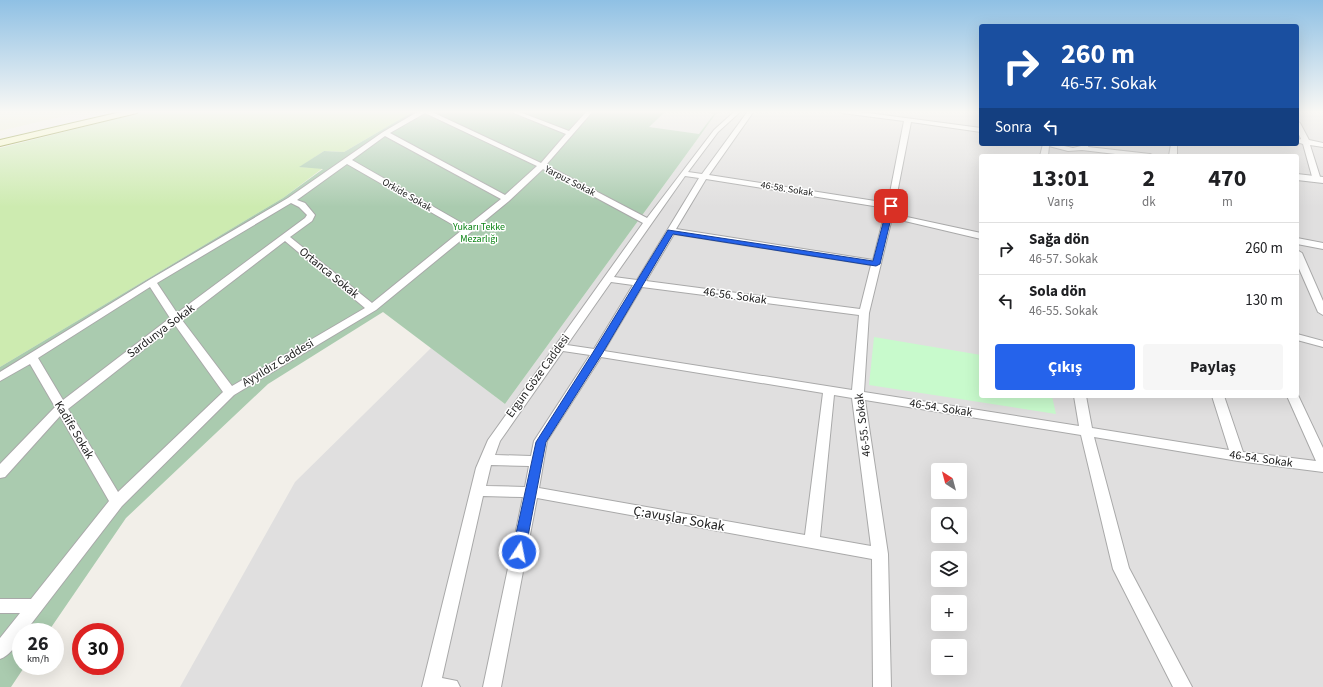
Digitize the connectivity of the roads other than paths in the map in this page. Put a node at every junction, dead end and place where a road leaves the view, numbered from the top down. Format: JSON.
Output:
{"nodes":[{"id":1,"x":370,"y":143,"type":"edge"},
{"id":2,"x":405,"y":143,"type":"edge"},
{"id":3,"x":494,"y":143,"type":"edge"},
{"id":4,"x":561,"y":143,"type":"edge"},
{"id":5,"x":707,"y":143,"type":"edge"},
{"id":6,"x":728,"y":143,"type":"edge"},
{"id":7,"x":903,"y":143,"type":"edge"},
{"id":8,"x":1306,"y":143,"type":"edge"},
{"id":9,"x":1312,"y":143,"type":"edge"},
{"id":10,"x":1323,"y":145,"type":"edge"},
{"id":11,"x":1056,"y":146,"type":"edge"},
{"id":12,"x":1108,"y":146,"type":"edge"},
{"id":13,"x":1082,"y":147,"type":"edge"},
{"id":14,"x":1071,"y":154,"type":"edge"},
{"id":15,"x":1135,"y":154,"type":"edge"},
{"id":16,"x":1148,"y":154,"type":"edge"},
{"id":17,"x":346,"y":160,"type":"junction"},
{"id":18,"x":542,"y":166,"type":"junction"},
{"id":19,"x":683,"y":173,"type":"junction"},
{"id":20,"x":704,"y":176,"type":"junction"},
{"id":21,"x":1299,"y":177,"type":"edge"},
{"id":22,"x":1320,"y":180,"type":"edge"},
{"id":23,"x":506,"y":199,"type":"junction"},
{"id":24,"x":291,"y":200,"type":"junction"},
{"id":25,"x":889,"y":210,"type":"junction"},
{"id":26,"x":648,"y":222,"type":"junction"},
{"id":27,"x":468,"y":230,"type":"junction"},
{"id":28,"x":671,"y":231,"type":"junction"},
{"id":29,"x":979,"y":235,"type":"edge"},
{"id":30,"x":286,"y":238,"type":"junction"},
{"id":31,"x":1299,"y":241,"type":"edge"},
{"id":32,"x":1323,"y":246,"type":"edge"},
{"id":33,"x":1299,"y":258,"type":"edge"},
{"id":34,"x":876,"y":264,"type":"junction"},
{"id":35,"x":607,"y":279,"type":"junction"},
{"id":36,"x":152,"y":282,"type":"junction"},
{"id":37,"x":640,"y":283,"type":"junction"},
{"id":38,"x":372,"y":308,"type":"junction"},
{"id":39,"x":1323,"y":312,"type":"edge"},
{"id":40,"x":864,"y":313,"type":"junction"},
{"id":41,"x":176,"y":319,"type":"junction"},
{"id":42,"x":1299,"y":338,"type":"edge"},
{"id":43,"x":1323,"y":344,"type":"edge"},
{"id":44,"x":559,"y":347,"type":"junction"},
{"id":45,"x":597,"y":354,"type":"junction"},
{"id":46,"x":32,"y":358,"type":"junction"},
{"id":47,"x":0,"y":377,"type":"edge"},
{"id":48,"x":829,"y":390,"type":"junction"},
{"id":49,"x":230,"y":392,"type":"junction"},
{"id":50,"x":858,"y":395,"type":"junction"},
{"id":51,"x":1080,"y":398,"type":"edge"},
{"id":52,"x":1219,"y":398,"type":"edge"},
{"id":53,"x":1294,"y":398,"type":"edge"},
{"id":54,"x":61,"y":408,"type":"junction"},
{"id":55,"x":1086,"y":431,"type":"junction"},
{"id":56,"x":1238,"y":456,"type":"junction"},
{"id":57,"x":486,"y":460,"type":"junction"},
{"id":58,"x":537,"y":461,"type":"junction"},
{"id":59,"x":1323,"y":462,"type":"edge"},
{"id":60,"x":1323,"y":467,"type":"edge"},
{"id":61,"x":0,"y":473,"type":"edge"},
{"id":62,"x":478,"y":491,"type":"junction"},
{"id":63,"x":531,"y":492,"type":"junction"},
{"id":64,"x":117,"y":502,"type":"junction"},
{"id":65,"x":812,"y":542,"type":"junction"},
{"id":66,"x":880,"y":554,"type":"junction"},
{"id":67,"x":0,"y":606,"type":"edge"},
{"id":68,"x":34,"y":606,"type":"junction"},
{"id":69,"x":0,"y":651,"type":"edge"},
{"id":70,"x":431,"y":686,"type":"edge"},
{"id":71,"x":451,"y":687,"type":"edge"},
{"id":72,"x":492,"y":687,"type":"edge"},
{"id":73,"x":882,"y":687,"type":"edge"},
{"id":74,"x":1183,"y":687,"type":"edge"}],
"edges":[{"from":1,"to":17,"type":"street"},
{"from":2,"to":23,"type":"street"},
{"from":3,"to":18,"type":"street","name":"Yarpuz Sokak"},
{"from":4,"to":18,"type":"street","name":"Ayyıldız Caddesi"},
{"from":5,"to":19,"type":"street","name":"Ergun Göze Caddesi"},
{"from":6,"to":20,"type":"street"},
{"from":7,"to":25,"type":"street","name":"46-55. Sokak"},
{"from":8,"to":22,"type":"street"},
{"from":9,"to":10,"type":"street"},
{"from":11,"to":13,"type":"street"},
{"from":12,"to":16,"type":"street"},
{"from":13,"to":14,"type":"street"},
{"from":13,"to":15,"type":"street"},
{"from":17,"to":24,"type":"street"},
{"from":17,"to":27,"type":"street","name":"Orkide Sokak"},
{"from":18,"to":23,"type":"street","name":"Ayyıldız Caddesi"},
{"from":18,"to":26,"type":"street","name":"Yarpuz Sokak"},
{"from":19,"to":20,"type":"street","name":"46-58. Sokak"},
{"from":19,"to":26,"type":"street","name":"Ergun Göze Caddesi"},
{"from":20,"to":25,"type":"street","name":"46-58. Sokak"},
{"from":20,"to":28,"type":"street"},
{"from":21,"to":22,"type":"street"},
{"from":23,"to":27,"type":"street","name":"Ayyıldız Caddesi"},
{"from":24,"to":30,"type":"street","name":"Sardunya Sokak"},
{"from":24,"to":36,"type":"street"},
{"from":25,"to":29,"type":"street","name":"46-58. Sokak"},
{"from":25,"to":34,"type":"street","name":"46-55. Sokak"},
{"from":26,"to":35,"type":"street","name":"Ergun Göze Caddesi"},
{"from":27,"to":38,"type":"street","name":"Ayyıldız Caddesi"},
{"from":28,"to":34,"type":"street"},
{"from":28,"to":37,"type":"street"},
{"from":30,"to":38,"type":"street","name":"Ortanca Sokak"},
{"from":30,"to":41,"type":"street","name":"Sardunya Sokak"},
{"from":31,"to":32,"type":"street"},
{"from":33,"to":39,"type":"street"},
{"from":34,"to":40,"type":"street","name":"46-55. Sokak"},
{"from":35,"to":37,"type":"street","name":"46-56. Sokak"},
{"from":35,"to":44,"type":"street","name":"Ergun Göze Caddesi"},
{"from":36,"to":41,"type":"street"},
{"from":36,"to":46,"type":"street"},
{"from":37,"to":40,"type":"street","name":"46-56. Sokak"},
{"from":37,"to":45,"type":"street"},
{"from":38,"to":49,"type":"street","name":"Ayyıldız Caddesi"},
{"from":40,"to":50,"type":"street","name":"46-55. Sokak"},
{"from":41,"to":49,"type":"street"},
{"from":41,"to":54,"type":"street","name":"Sardunya Sokak"},
{"from":42,"to":43,"type":"street"},
{"from":44,"to":45,"type":"street","name":"46-54. Sokak"},
{"from":44,"to":57,"type":"street","name":"Ergun Göze Caddesi"},
{"from":45,"to":48,"type":"street","name":"46-54. Sokak"},
{"from":45,"to":58,"type":"street"},
{"from":46,"to":47,"type":"street"},
{"from":46,"to":54,"type":"street","name":"Kadife Sokak"},
{"from":48,"to":50,"type":"street","name":"46-54. Sokak"},
{"from":48,"to":65,"type":"street"},
{"from":49,"to":64,"type":"street","name":"Ayyıldız Caddesi"},
{"from":50,"to":55,"type":"street","name":"46-54. Sokak"},
{"from":50,"to":66,"type":"street","name":"46-55. Sokak"},
{"from":51,"to":55,"type":"street"},
{"from":52,"to":56,"type":"street"},
{"from":53,"to":59,"type":"street"},
{"from":54,"to":61,"type":"street","name":"Sardunya Sokak"},
{"from":54,"to":64,"type":"street","name":"Kadife Sokak"},
{"from":55,"to":56,"type":"street","name":"46-54. Sokak"},
{"from":55,"to":74,"type":"street"},
{"from":56,"to":60,"type":"street","name":"46-54. Sokak"},
{"from":57,"to":58,"type":"street"},
{"from":57,"to":62,"type":"street","name":"Ergun Göze Caddesi"},
{"from":58,"to":63,"type":"street"},
{"from":62,"to":63,"type":"street","name":"Ç:avuşlar Sokak"},
{"from":62,"to":70,"type":"street","name":"Ergun Göze Caddesi"},
{"from":63,"to":65,"type":"street","name":"Ç:avuşlar Sokak"},
{"from":63,"to":72,"type":"street"},
{"from":64,"to":68,"type":"street","name":"Ayyıldız Caddesi"},
{"from":65,"to":66,"type":"street","name":"Ç:avuşlar Sokak"},
{"from":66,"to":73,"type":"street","name":"46-55. Sokak"},
{"from":67,"to":68,"type":"street"},
{"from":68,"to":69,"type":"street","name":"Ayyıldız Caddesi"},
{"from":70,"to":71,"type":"street"}]}
